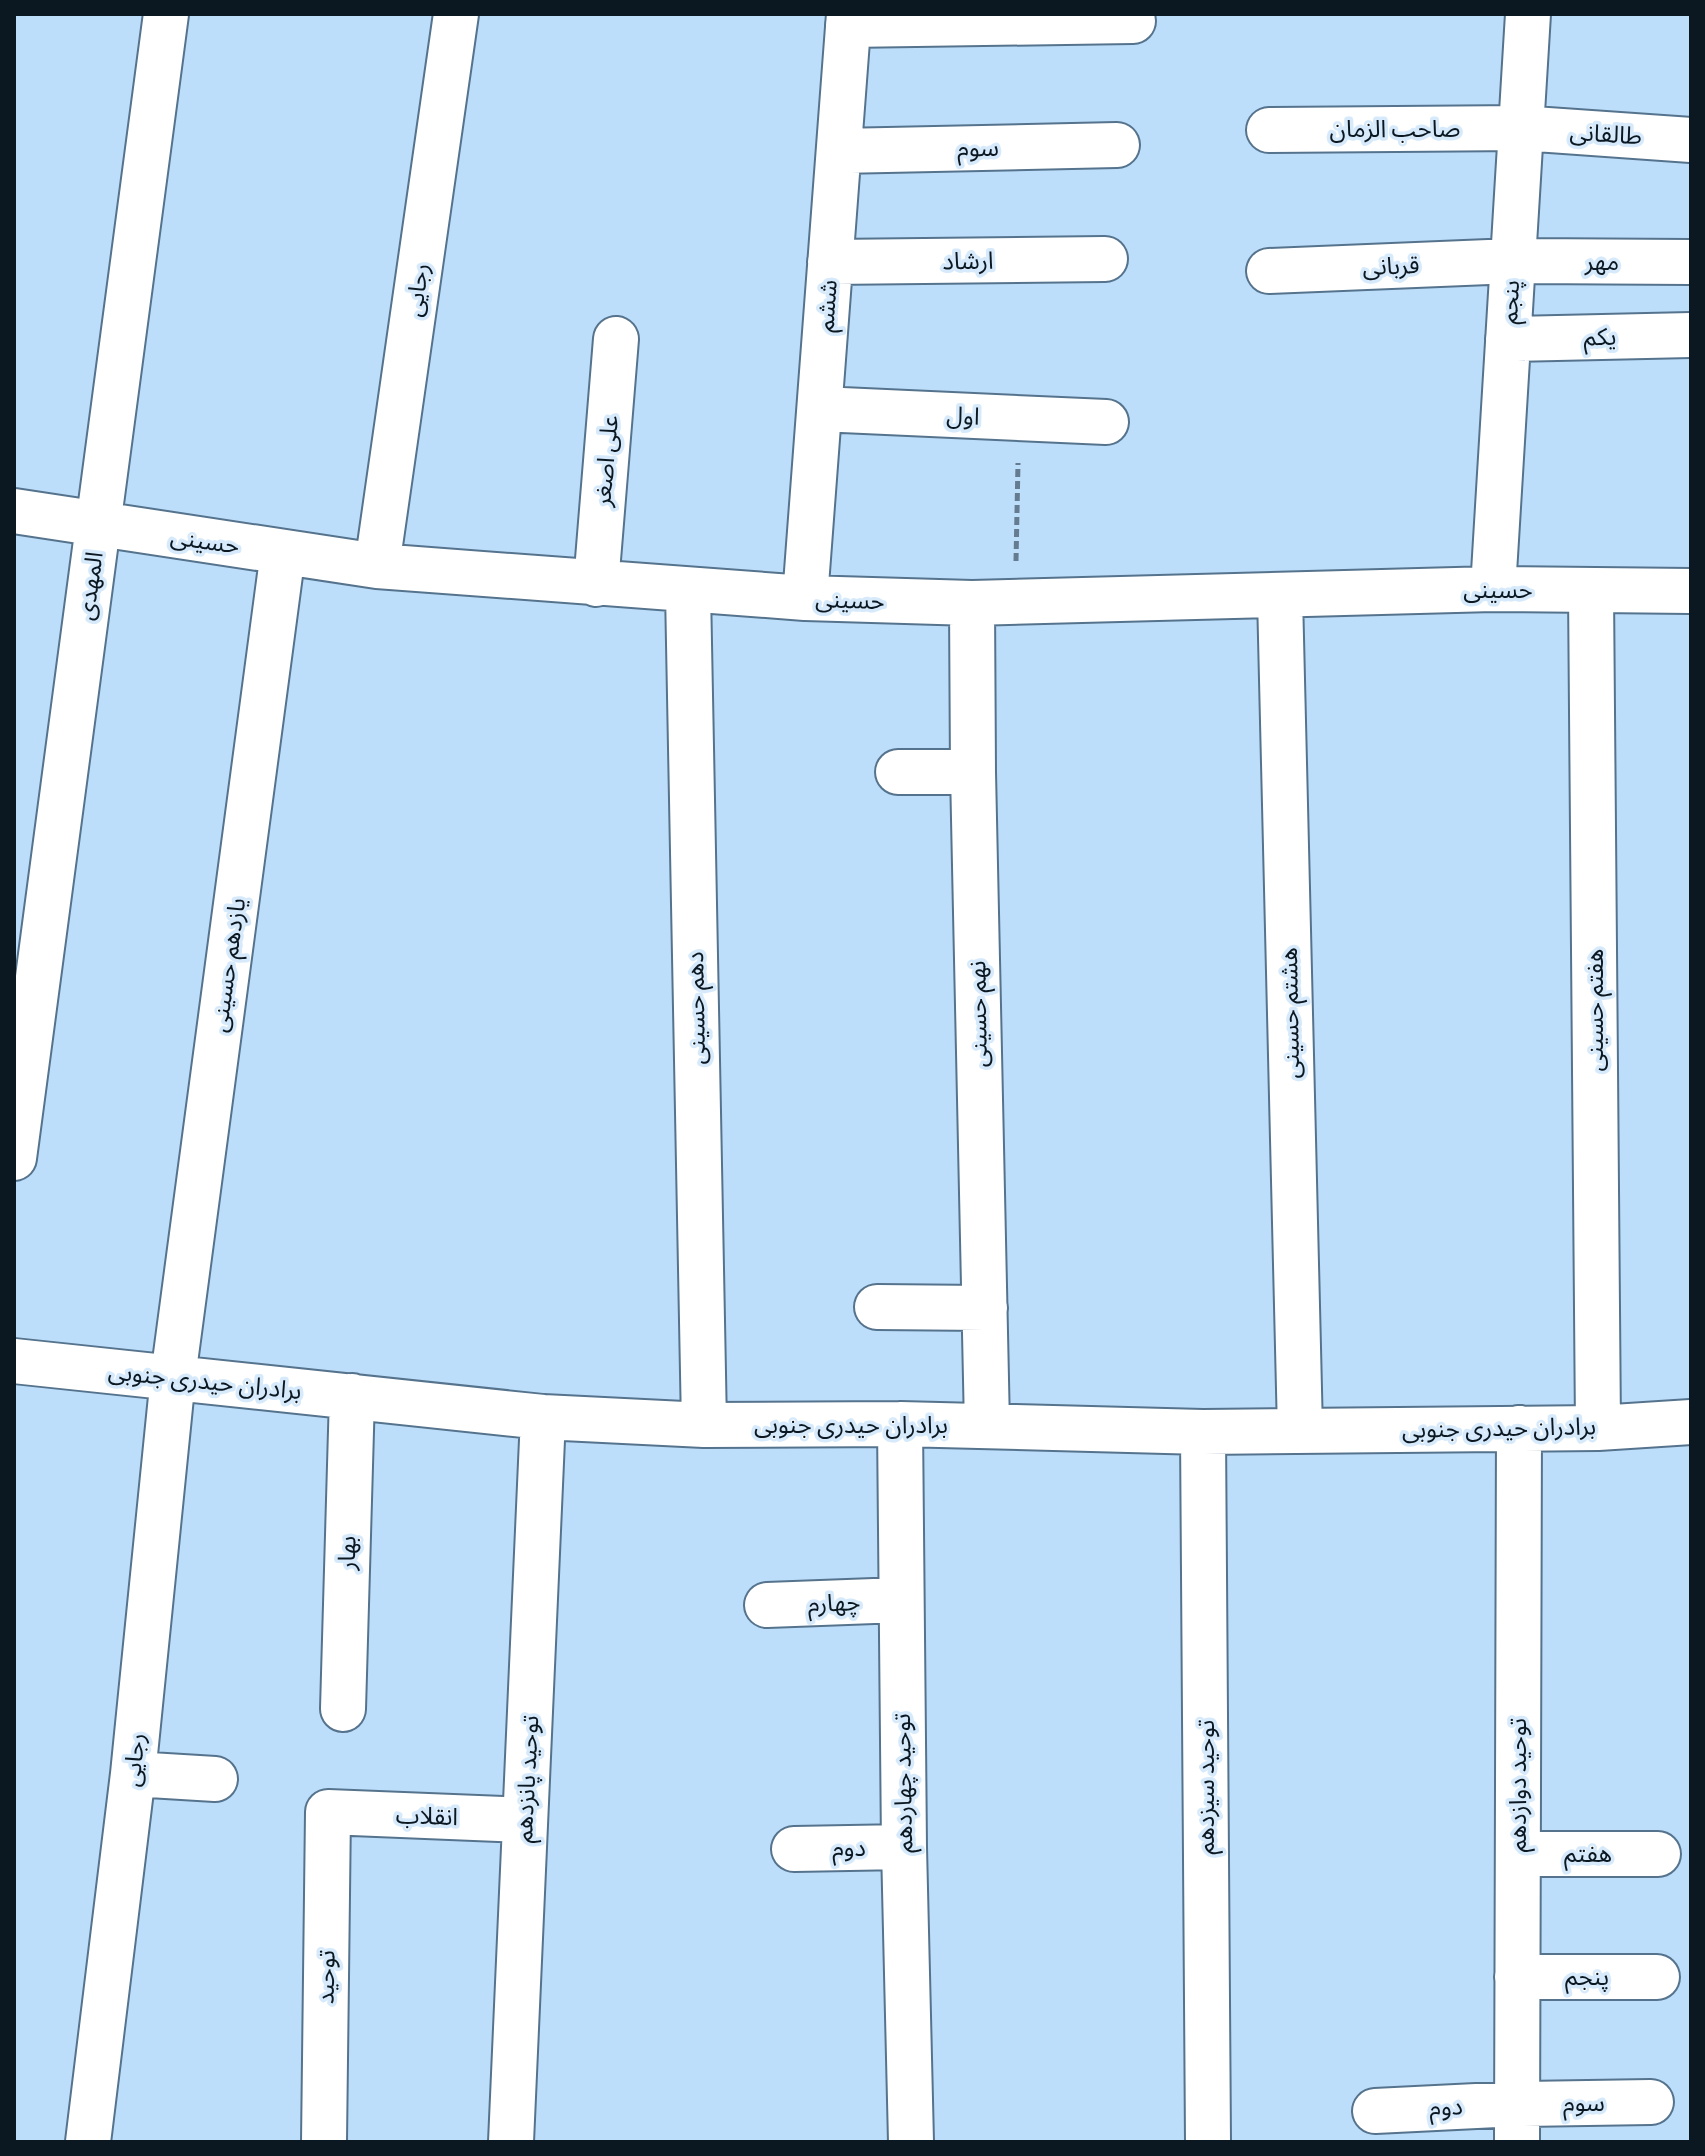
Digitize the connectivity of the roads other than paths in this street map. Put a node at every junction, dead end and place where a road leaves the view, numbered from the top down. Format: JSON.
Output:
{"nodes":[{"id":1,"x":166,"y":14,"type":"edge"},
{"id":2,"x":456,"y":14,"type":"edge"},
{"id":3,"x":1528,"y":14,"type":"edge"},
{"id":4,"x":848,"y":20,"type":"edge"},
{"id":5,"x":1133,"y":21,"type":"dead end"},
{"id":6,"x":1521,"y":128,"type":"junction"},
{"id":7,"x":1269,"y":130,"type":"dead end"},
{"id":8,"x":1691,"y":140,"type":"edge"},
{"id":9,"x":1117,"y":145,"type":"dead end"},
{"id":10,"x":839,"y":151,"type":"junction"},
{"id":11,"x":1105,"y":259,"type":"dead end"},
{"id":12,"x":1513,"y":261,"type":"junction"},
{"id":13,"x":830,"y":262,"type":"junction"},
{"id":14,"x":1691,"y":262,"type":"edge"},
{"id":15,"x":1269,"y":271,"type":"dead end"},
{"id":16,"x":1691,"y":335,"type":"edge"},
{"id":17,"x":616,"y":339,"type":"dead end"},
{"id":18,"x":1508,"y":339,"type":"junction"},
{"id":19,"x":820,"y":409,"type":"junction"},
{"id":20,"x":1106,"y":422,"type":"dead end"},
{"id":21,"x":14,"y":511,"type":"edge"},
{"id":22,"x":98,"y":525,"type":"junction"},
{"id":23,"x":283,"y":552,"type":"junction"},
{"id":24,"x":377,"y":566,"type":"junction"},
{"id":25,"x":596,"y":584,"type":"junction"},
{"id":26,"x":1493,"y":589,"type":"junction"},
{"id":27,"x":688,"y":591,"type":"junction"},
{"id":28,"x":1591,"y":591,"type":"junction"},
{"id":29,"x":1691,"y":591,"type":"edge"},
{"id":30,"x":1280,"y":596,"type":"junction"},
{"id":31,"x":805,"y":598,"type":"junction"},
{"id":32,"x":972,"y":603,"type":"junction"},
{"id":33,"x":898,"y":772,"type":"dead end"},
{"id":34,"x":973,"y":772,"type":"junction"},
{"id":35,"x":14,"y":1158,"type":"edge"},
{"id":36,"x":877,"y":1307,"type":"dead end"},
{"id":37,"x":985,"y":1308,"type":"junction"},
{"id":38,"x":14,"y":1361,"type":"edge"},
{"id":39,"x":173,"y":1377,"type":"junction"},
{"id":40,"x":352,"y":1396,"type":"junction"},
{"id":41,"x":543,"y":1417,"type":"junction"},
{"id":42,"x":1691,"y":1422,"type":"edge"},
{"id":43,"x":900,"y":1424,"type":"junction"},
{"id":44,"x":704,"y":1425,"type":"junction"},
{"id":45,"x":987,"y":1426,"type":"junction"},
{"id":46,"x":1519,"y":1428,"type":"junction"},
{"id":47,"x":1598,"y":1428,"type":"junction"},
{"id":48,"x":1300,"y":1431,"type":"junction"},
{"id":49,"x":1203,"y":1432,"type":"junction"},
{"id":50,"x":901,"y":1600,"type":"junction"},
{"id":51,"x":767,"y":1605,"type":"dead end"},
{"id":52,"x":343,"y":1709,"type":"dead end"},
{"id":53,"x":133,"y":1774,"type":"junction"},
{"id":54,"x":215,"y":1779,"type":"dead end"},
{"id":55,"x":328,"y":1812,"type":"joint"},
{"id":56,"x":525,"y":1820,"type":"junction"},
{"id":57,"x":904,"y":1847,"type":"junction"},
{"id":58,"x":794,"y":1849,"type":"dead end"},
{"id":59,"x":1518,"y":1854,"type":"junction"},
{"id":60,"x":1658,"y":1854,"type":"dead end"},
{"id":61,"x":1517,"y":1977,"type":"junction"},
{"id":62,"x":1657,"y":1977,"type":"dead end"},
{"id":63,"x":1651,"y":2102,"type":"dead end"},
{"id":64,"x":1375,"y":2111,"type":"dead end"},
{"id":65,"x":1517,"y":2123,"type":"edge"},
{"id":66,"x":88,"y":2142,"type":"edge"},
{"id":67,"x":324,"y":2142,"type":"edge"},
{"id":68,"x":511,"y":2142,"type":"edge"},
{"id":69,"x":911,"y":2142,"type":"edge"},
{"id":70,"x":1208,"y":2142,"type":"edge"}],
"edges":[{"from":1,"to":22,"type":"street","name":"المهدی"},
{"from":2,"to":24,"type":"street","name":"رجایی"},
{"from":3,"to":6,"type":"street","name":"پنجم"},
{"from":4,"to":5,"type":"street"},
{"from":4,"to":10,"type":"street","name":"ششم"},
{"from":6,"to":7,"type":"street","name":"صاحب الزمان"},
{"from":6,"to":8,"type":"street","name":"طالقانی"},
{"from":6,"to":12,"type":"street","name":"پنجم"},
{"from":9,"to":10,"type":"street","name":"سوم"},
{"from":10,"to":13,"type":"street","name":"ششم"},
{"from":11,"to":13,"type":"street","name":"ارشاد"},
{"from":12,"to":14,"type":"street","name":"مهر"},
{"from":12,"to":15,"type":"street","name":"قربانی"},
{"from":12,"to":18,"type":"street","name":"پنجم"},
{"from":13,"to":19,"type":"street","name":"ششم"},
{"from":16,"to":18,"type":"street","name":"یکم"},
{"from":17,"to":25,"type":"street","name":"علی اصغر"},
{"from":18,"to":26,"type":"street","name":"پنجم"},
{"from":19,"to":20,"type":"street","name":"اول"},
{"from":19,"to":31,"type":"street","name":"ششم"},
{"from":21,"to":22,"type":"street","name":"حسینی"},
{"from":22,"to":23,"type":"street","name":"حسینی"},
{"from":22,"to":35,"type":"street","name":"المهدی"},
{"from":23,"to":24,"type":"street","name":"حسینی"},
{"from":23,"to":39,"type":"street","name":"یازدهم حسینی"},
{"from":24,"to":25,"type":"street","name":"حسینی"},
{"from":25,"to":27,"type":"street","name":"حسینی"},
{"from":26,"to":28,"type":"street","name":"حسینی"},
{"from":26,"to":30,"type":"street","name":"حسینی"},
{"from":27,"to":31,"type":"street","name":"حسینی"},
{"from":27,"to":44,"type":"street","name":"دهم حسینی"},
{"from":28,"to":29,"type":"street","name":"حسینی"},
{"from":28,"to":47,"type":"street","name":"هفتم حسینی"},
{"from":30,"to":32,"type":"street","name":"حسینی"},
{"from":30,"to":48,"type":"street","name":"هشتم حسینی"},
{"from":31,"to":32,"type":"street","name":"حسینی"},
{"from":32,"to":34,"type":"street","name":"نهم حسینی"},
{"from":33,"to":34,"type":"street"},
{"from":34,"to":37,"type":"street","name":"نهم حسینی"},
{"from":36,"to":37,"type":"street"},
{"from":37,"to":45,"type":"street","name":"نهم حسینی"},
{"from":38,"to":39,"type":"street","name":"برادران حیدری جنوبی"},
{"from":39,"to":40,"type":"street","name":"برادران حیدری جنوبی"},
{"from":39,"to":53,"type":"street","name":"رجایی"},
{"from":40,"to":41,"type":"street","name":"برادران حیدری جنوبی"},
{"from":40,"to":52,"type":"street","name":"بهار"},
{"from":41,"to":44,"type":"street","name":"برادران حیدری جنوبی"},
{"from":41,"to":56,"type":"street","name":"توحید پانزدهم"},
{"from":42,"to":47,"type":"street","name":"برادران حیدری جنوبی"},
{"from":43,"to":44,"type":"street","name":"برادران حیدری جنوبی"},
{"from":43,"to":45,"type":"street","name":"برادران حیدری جنوبی"},
{"from":43,"to":50,"type":"street","name":"توحید چهاردهم"},
{"from":45,"to":49,"type":"street","name":"برادران حیدری جنوبی"},
{"from":46,"to":47,"type":"street","name":"برادران حیدری جنوبی"},
{"from":46,"to":48,"type":"street","name":"برادران حیدری جنوبی"},
{"from":46,"to":59,"type":"street","name":"توحید دوازدهم"},
{"from":48,"to":49,"type":"street","name":"برادران حیدری جنوبی"},
{"from":49,"to":70,"type":"street","name":"توحید سیزدهم"},
{"from":50,"to":51,"type":"street","name":"چهارم"},
{"from":50,"to":57,"type":"street","name":"توحید چهاردهم"},
{"from":53,"to":54,"type":"street"},
{"from":53,"to":66,"type":"street","name":"رجایی"},
{"from":55,"to":56,"type":"street","name":"انقلاب"},
{"from":55,"to":67,"type":"street","name":"توحید"},
{"from":56,"to":68,"type":"street","name":"توحید پانزدهم"},
{"from":57,"to":58,"type":"street","name":"دوم"},
{"from":57,"to":69,"type":"street","name":"توحید چهاردهم"},
{"from":59,"to":60,"type":"street","name":"هفتم"},
{"from":59,"to":61,"type":"street","name":"توحید دوازدهم"},
{"from":61,"to":62,"type":"street","name":"پنجم"},
{"from":61,"to":65,"type":"street","name":"توحید دوازدهم"},
{"from":63,"to":65,"type":"street","name":"سوم"},
{"from":64,"to":65,"type":"street","name":"دوم"}]}
